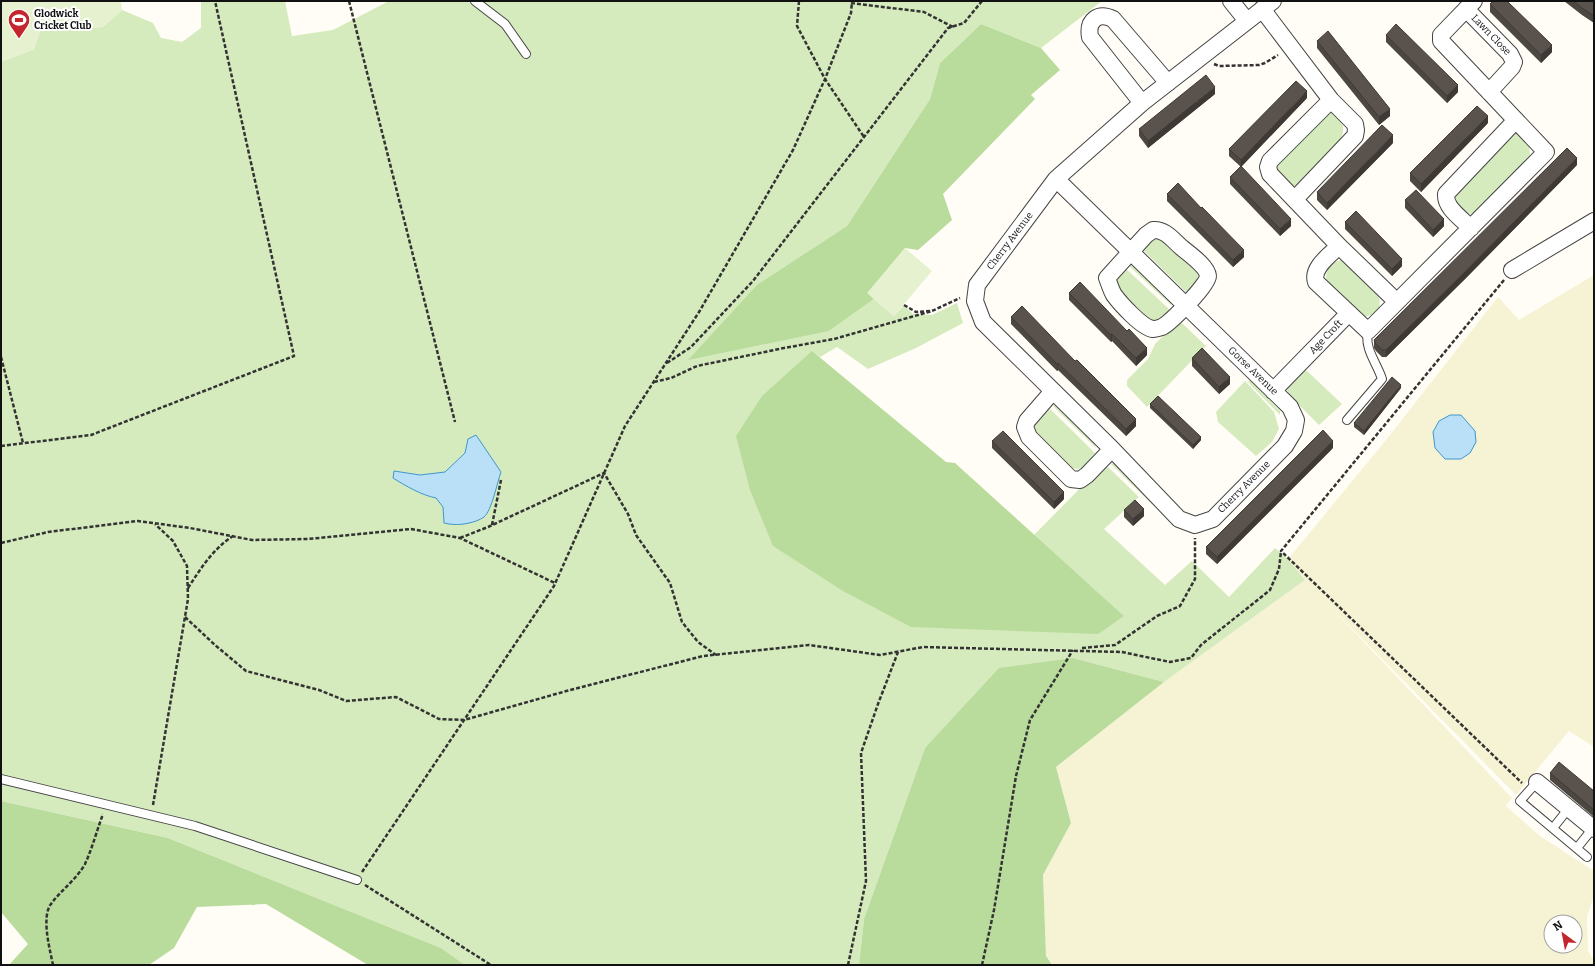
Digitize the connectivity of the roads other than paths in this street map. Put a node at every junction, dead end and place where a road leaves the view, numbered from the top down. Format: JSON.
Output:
{"nodes":[{"id":1,"x":475,"y":1,"type":"edge"},
{"id":2,"x":1231,"y":1,"type":"edge"},
{"id":3,"x":1269,"y":3,"type":"edge"},
{"id":4,"x":1470,"y":5,"type":"edge"},
{"id":5,"x":1247,"y":21,"type":"junction"},
{"id":6,"x":526,"y":54,"type":"dead end"},
{"id":7,"x":1168,"y":83,"type":"junction"},
{"id":8,"x":1489,"y":92,"type":"junction"},
{"id":9,"x":1331,"y":100,"type":"junction"},
{"id":10,"x":1142,"y":103,"type":"junction"},
{"id":11,"x":1516,"y":120,"type":"junction"},
{"id":12,"x":1056,"y":179,"type":"junction"},
{"id":13,"x":1295,"y":199,"type":"junction"},
{"id":14,"x":1594,"y":221,"type":"edge"},
{"id":15,"x":1471,"y":228,"type":"junction"},
{"id":16,"x":1339,"y":246,"type":"junction"},
{"id":17,"x":1130,"y":252,"type":"junction"},
{"id":18,"x":1512,"y":270,"type":"road end"},
{"id":19,"x":1397,"y":302,"type":"junction"},
{"id":20,"x":1185,"y":306,"type":"junction"},
{"id":21,"x":1349,"y":313,"type":"junction"},
{"id":22,"x":1368,"y":331,"type":"junction"},
{"id":23,"x":1053,"y":391,"type":"junction"},
{"id":24,"x":1273,"y":391,"type":"junction"},
{"id":25,"x":1347,"y":420,"type":"dead end"},
{"id":26,"x":1285,"y":446,"type":"joint"},
{"id":27,"x":1112,"y":449,"type":"junction"},
{"id":28,"x":1,"y":778,"type":"edge"},
{"id":29,"x":1533,"y":786,"type":"joint"},
{"id":30,"x":1569,"y":808,"type":"junction"},
{"id":31,"x":1553,"y":828,"type":"junction"},
{"id":32,"x":1594,"y":828,"type":"edge"},
{"id":33,"x":1577,"y":848,"type":"junction"},
{"id":34,"x":1587,"y":856,"type":"dead end"},
{"id":35,"x":357,"y":880,"type":"road end"}],
"edges":[{"from":1,"to":6,"type":"lane"},
{"from":2,"to":5,"type":"street"},
{"from":3,"to":5,"type":"street","name":"Cherry Avenue"},
{"from":3,"to":9,"type":"street"},
{"from":4,"to":8,"type":"street","name":"Lawn Close"},
{"from":4,"to":8,"type":"street","name":"Lawn Close"},
{"from":5,"to":7,"type":"street","name":"Cherry Avenue"},
{"from":7,"to":10,"type":"street","name":"Cherry Avenue"},
{"from":7,"to":10,"type":"street"},
{"from":8,"to":11,"type":"street","name":"Lawn Close"},
{"from":9,"to":13,"type":"street"},
{"from":9,"to":13,"type":"street"},
{"from":10,"to":12,"type":"street","name":"Cherry Avenue"},
{"from":11,"to":15,"type":"street"},
{"from":11,"to":15,"type":"street","name":"Lawn Close"},
{"from":12,"to":17,"type":"street","name":"Gorse Avenue"},
{"from":12,"to":23,"type":"street","name":"Cherry Avenue"},
{"from":13,"to":16,"type":"street"},
{"from":14,"to":18,"type":"street"},
{"from":15,"to":19,"type":"street","name":"Lawn Close"},
{"from":16,"to":19,"type":"street"},
{"from":16,"to":21,"type":"street","name":"Age Croft"},
{"from":17,"to":20,"type":"street","name":"Gorse Avenue"},
{"from":17,"to":20,"type":"street"},
{"from":17,"to":20,"type":"street"},
{"from":19,"to":22,"type":"street","name":"Lawn Close"},
{"from":20,"to":24,"type":"street","name":"Gorse Avenue"},
{"from":21,"to":22,"type":"street"},
{"from":21,"to":24,"type":"street","name":"Age Croft"},
{"from":22,"to":25,"type":"lane"},
{"from":23,"to":27,"type":"street"},
{"from":23,"to":27,"type":"street"},
{"from":24,"to":26,"type":"street","name":"Gorse Avenue"},
{"from":26,"to":27,"type":"street","name":"Cherry Avenue"},
{"from":28,"to":35,"type":"lane"},
{"from":29,"to":30,"type":"street"},
{"from":29,"to":31,"type":"lane"},
{"from":30,"to":31,"type":"lane"},
{"from":30,"to":32,"type":"street"},
{"from":31,"to":33,"type":"lane"},
{"from":32,"to":33,"type":"lane"},
{"from":33,"to":34,"type":"lane"}]}
